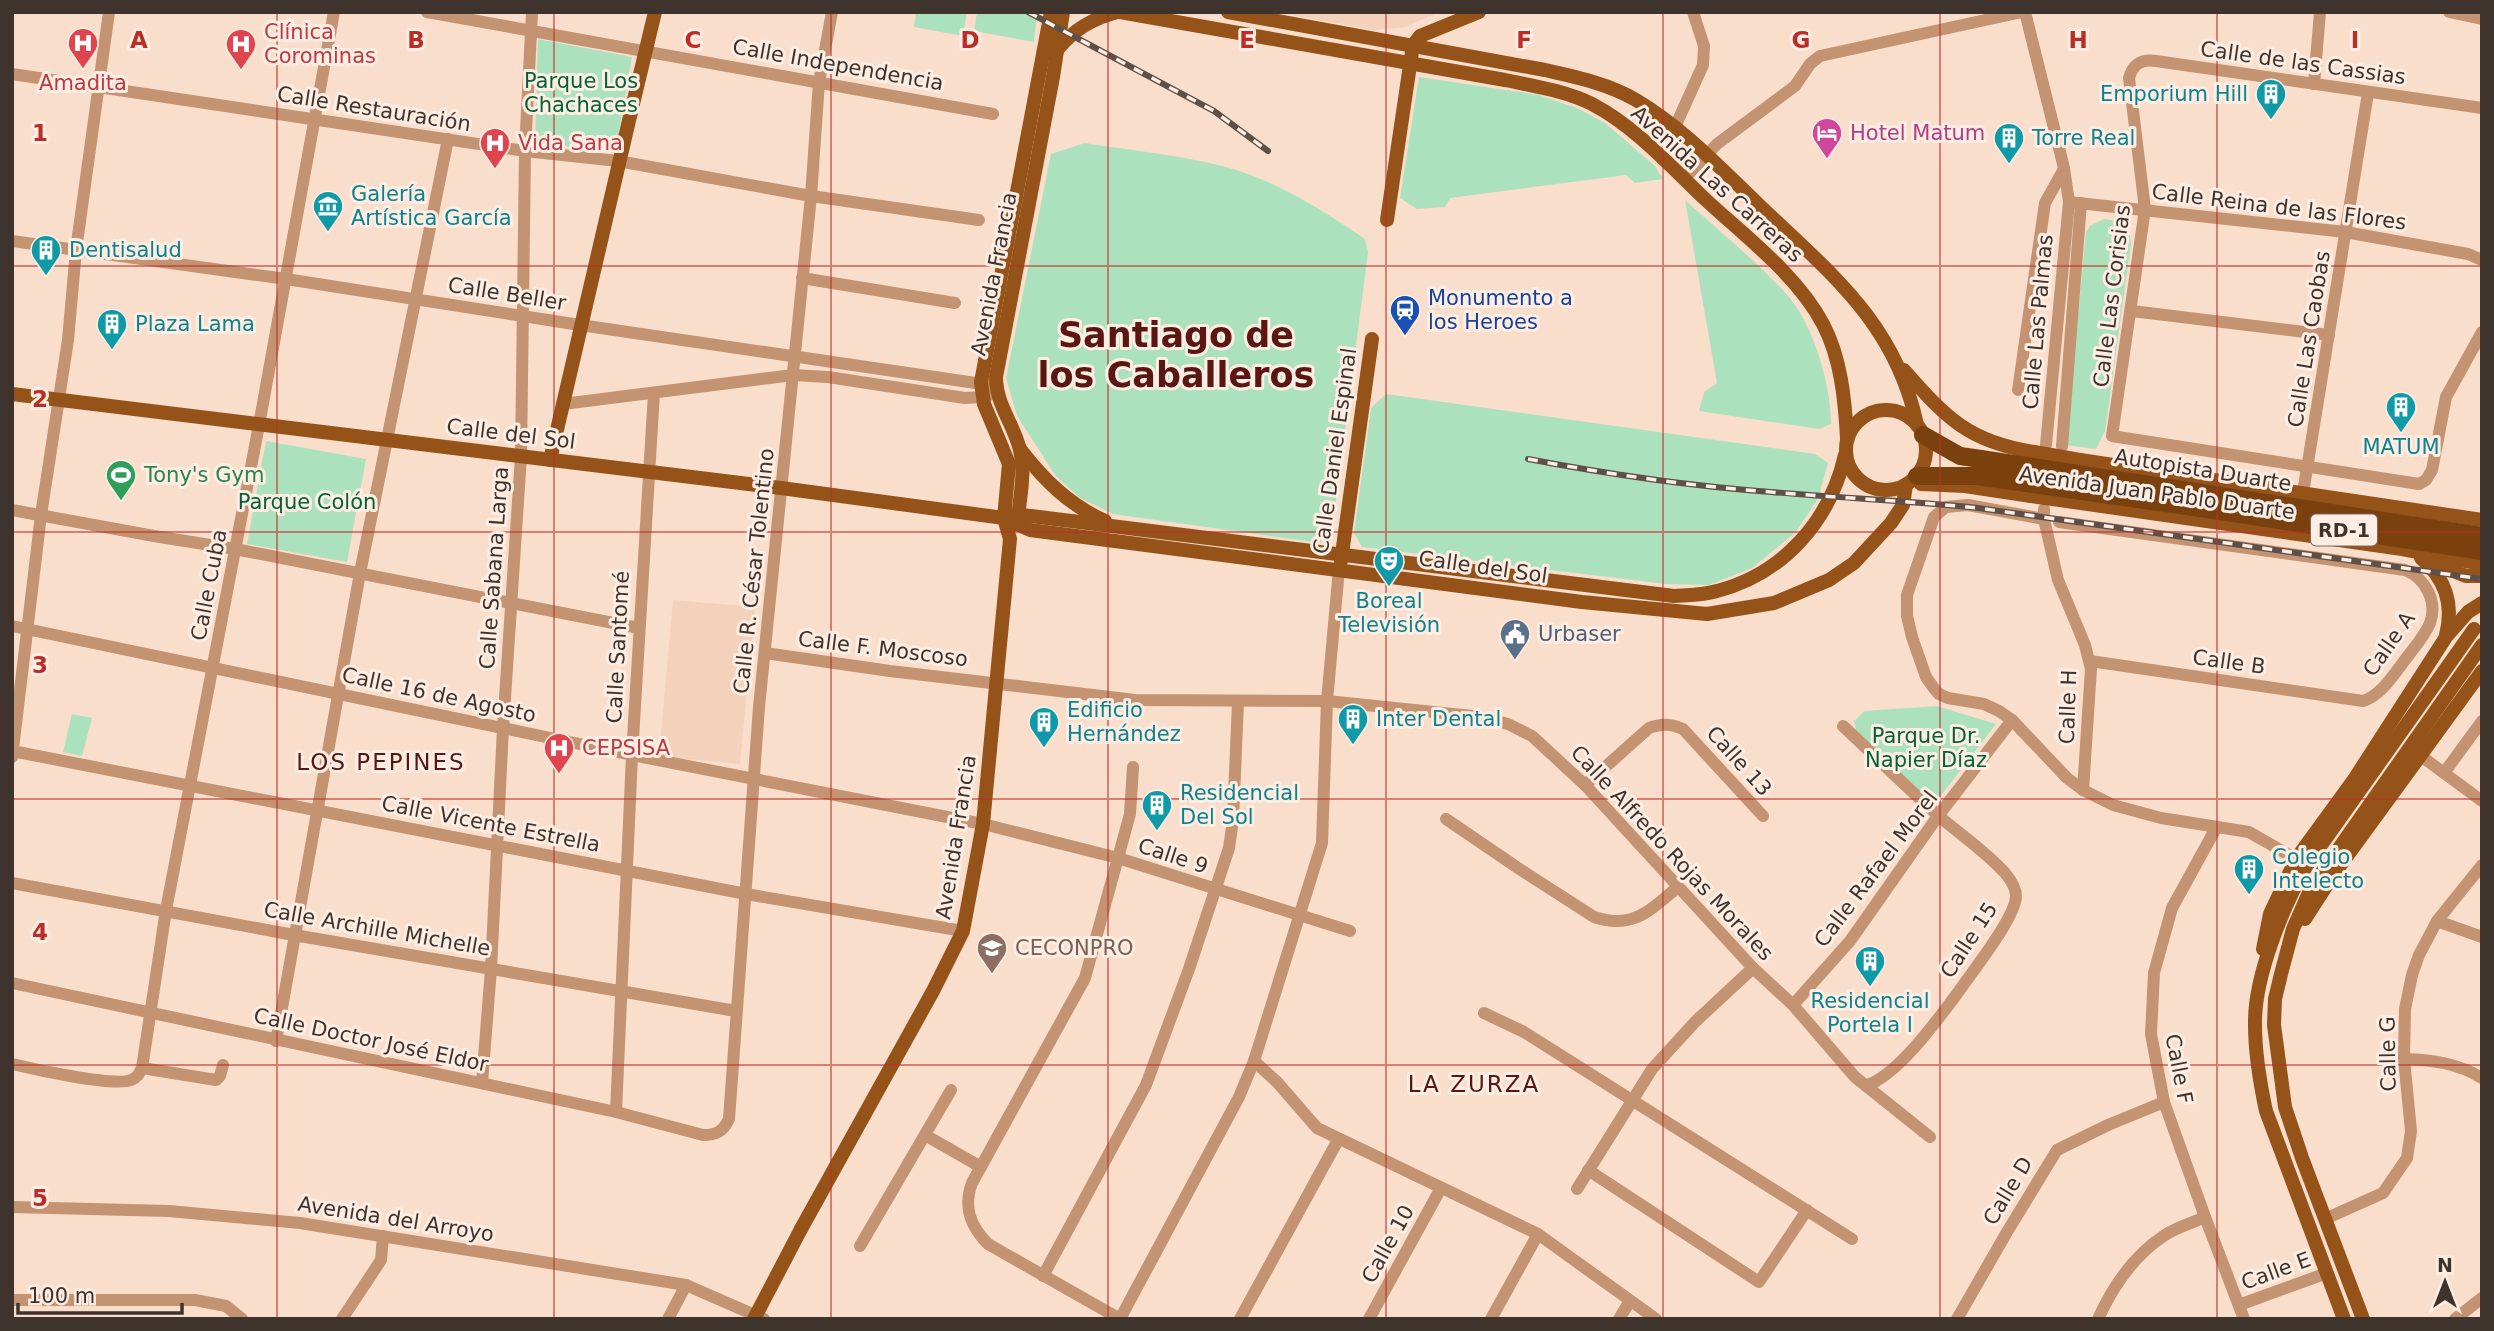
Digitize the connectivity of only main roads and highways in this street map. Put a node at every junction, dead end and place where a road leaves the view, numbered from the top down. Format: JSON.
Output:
{"nodes":[{"id":1,"x":655,"y":12,"type":"edge"},
{"id":2,"x":1051,"y":12,"type":"edge"},
{"id":3,"x":1063,"y":12,"type":"edge"},
{"id":4,"x":1119,"y":12,"type":"edge"},
{"id":5,"x":1228,"y":12,"type":"edge"},
{"id":6,"x":1479,"y":12,"type":"edge"},
{"id":7,"x":1413,"y":45,"type":"junction"},
{"id":8,"x":1057,"y":50,"type":"junction"},
{"id":9,"x":1411,"y":63,"type":"junction"},
{"id":10,"x":1387,"y":220,"type":"dead end"},
{"id":11,"x":1372,"y":339,"type":"dead end"},
{"id":12,"x":1896,"y":361,"type":"junction"},
{"id":13,"x":989,"y":389,"type":"junction"},
{"id":14,"x":12,"y":394,"type":"edge"},
{"id":15,"x":1920,"y":430,"type":"junction"},
{"id":16,"x":1847,"y":438,"type":"junction"},
{"id":17,"x":1020,"y":449,"type":"junction"},
{"id":18,"x":1846,"y":455,"type":"junction"},
{"id":19,"x":550,"y":460,"type":"junction"},
{"id":20,"x":1979,"y":468,"type":"junction"},
{"id":21,"x":1911,"y":481,"type":"junction"},
{"id":22,"x":2466,"y":518,"type":"junction"},
{"id":23,"x":2482,"y":520,"type":"edge"},
{"id":24,"x":1013,"y":525,"type":"junction"},
{"id":25,"x":1118,"y":528,"type":"junction"},
{"id":26,"x":2482,"y":528,"type":"edge"},
{"id":27,"x":2482,"y":536,"type":"edge"},
{"id":28,"x":2402,"y":549,"type":"junction"},
{"id":29,"x":1342,"y":554,"type":"junction"},
{"id":30,"x":2421,"y":558,"type":"junction"},
{"id":31,"x":2481,"y":564,"type":"edge"},
{"id":32,"x":1339,"y":569,"type":"junction"},
{"id":33,"x":1584,"y":585,"type":"junction"},
{"id":34,"x":1582,"y":602,"type":"junction"},
{"id":35,"x":2482,"y":603,"type":"edge"},
{"id":36,"x":2474,"y":629,"type":"dead end"},
{"id":37,"x":2446,"y":637,"type":"junction"},
{"id":38,"x":2482,"y":645,"type":"edge"},
{"id":39,"x":2482,"y":671,"type":"edge"},
{"id":40,"x":2281,"y":974,"type":"junction"},
{"id":41,"x":2260,"y":979,"type":"junction"},
{"id":42,"x":754,"y":1319,"type":"edge"},
{"id":43,"x":2344,"y":1319,"type":"edge"},
{"id":44,"x":2363,"y":1319,"type":"edge"}],
"edges":[{"from":1,"to":19,"type":"main road"},
{"from":2,"to":13,"type":"main road","name":"Avenida Francia"},
{"from":3,"to":8,"type":"main road","name":"Avenida Francia"},
{"from":4,"to":8,"type":"main road"},
{"from":4,"to":9,"type":"main road","name":"Avenida Las Carreras"},
{"from":5,"to":7,"type":"main road","name":"Avenida Las Carreras"},
{"from":6,"to":7,"type":"main road"},
{"from":7,"to":9,"type":"main road"},
{"from":7,"to":12,"type":"main road","name":"Avenida Las Carreras"},
{"from":8,"to":13,"type":"main road","name":"Avenida Francia"},
{"from":9,"to":10,"type":"main road"},
{"from":9,"to":16,"type":"main road","name":"Avenida Las Carreras"},
{"from":11,"to":29,"type":"main road","name":"Calle Daniel Espinal"},
{"from":12,"to":15,"type":"main road","name":"Avenida Las Carreras"},
{"from":12,"to":22,"type":"main road","name":"Avenida Juan Pablo Duarte","bridge":true},
{"from":13,"to":17,"type":"main road","name":"Avenida Francia"},
{"from":13,"to":24,"type":"main road","name":"Avenida Francia"},
{"from":14,"to":19,"type":"main road","name":"Calle del Sol"},
{"from":15,"to":16,"type":"main road"},
{"from":15,"to":20,"type":"highway","name":"Autopista Duarte","number":"RD-1"},
{"from":15,"to":21,"type":"main road"},
{"from":16,"to":18,"type":"main road"},
{"from":17,"to":24,"type":"main road","name":"Avenida Francia"},
{"from":17,"to":25,"type":"main road"},
{"from":18,"to":21,"type":"main road"},
{"from":18,"to":33,"type":"main road","name":"Calle del Sol"},
{"from":19,"to":24,"type":"main road","name":"Calle del Sol"},
{"from":20,"to":21,"type":"highway","name":"Autopista Duarte","number":"RD-1"},
{"from":20,"to":27,"type":"highway","name":"Autopista Duarte","number":"RD-1","bridge":true},
{"from":20,"to":31,"type":"highway","name":"Autopista Duarte","number":"RD-1","bridge":true},
{"from":21,"to":28,"type":"main road","name":"Avenida Juan Pablo Duarte","bridge":true},
{"from":21,"to":34,"type":"main road","name":"Calle del Sol"},
{"from":22,"to":23,"type":"main road","name":"Avenida Juan Pablo Duarte"},
{"from":22,"to":26,"type":"main road"},
{"from":24,"to":25,"type":"main road","name":"Calle del Sol"},
{"from":24,"to":32,"type":"main road","name":"Calle del Sol"},
{"from":24,"to":42,"type":"main road","name":"Avenida Francia","bridge":true},
{"from":25,"to":29,"type":"main road","name":"Calle del Sol"},
{"from":28,"to":30,"type":"main road"},
{"from":28,"to":31,"type":"main road","name":"Avenida Juan Pablo Duarte"},
{"from":29,"to":32,"type":"main road","name":"Calle Daniel Espinal"},
{"from":29,"to":33,"type":"main road","name":"Calle del Sol"},
{"from":30,"to":31,"type":"main road"},
{"from":30,"to":37,"type":"main road"},
{"from":32,"to":34,"type":"main road","name":"Calle del Sol"},
{"from":33,"to":34,"type":"main road"},
{"from":35,"to":37,"type":"main road"},
{"from":36,"to":41,"type":"main road"},
{"from":37,"to":41,"type":"main road"},
{"from":38,"to":40,"type":"main road"},
{"from":39,"to":40,"type":"main road"},
{"from":40,"to":44,"type":"main road"},
{"from":41,"to":43,"type":"main road"}]}
